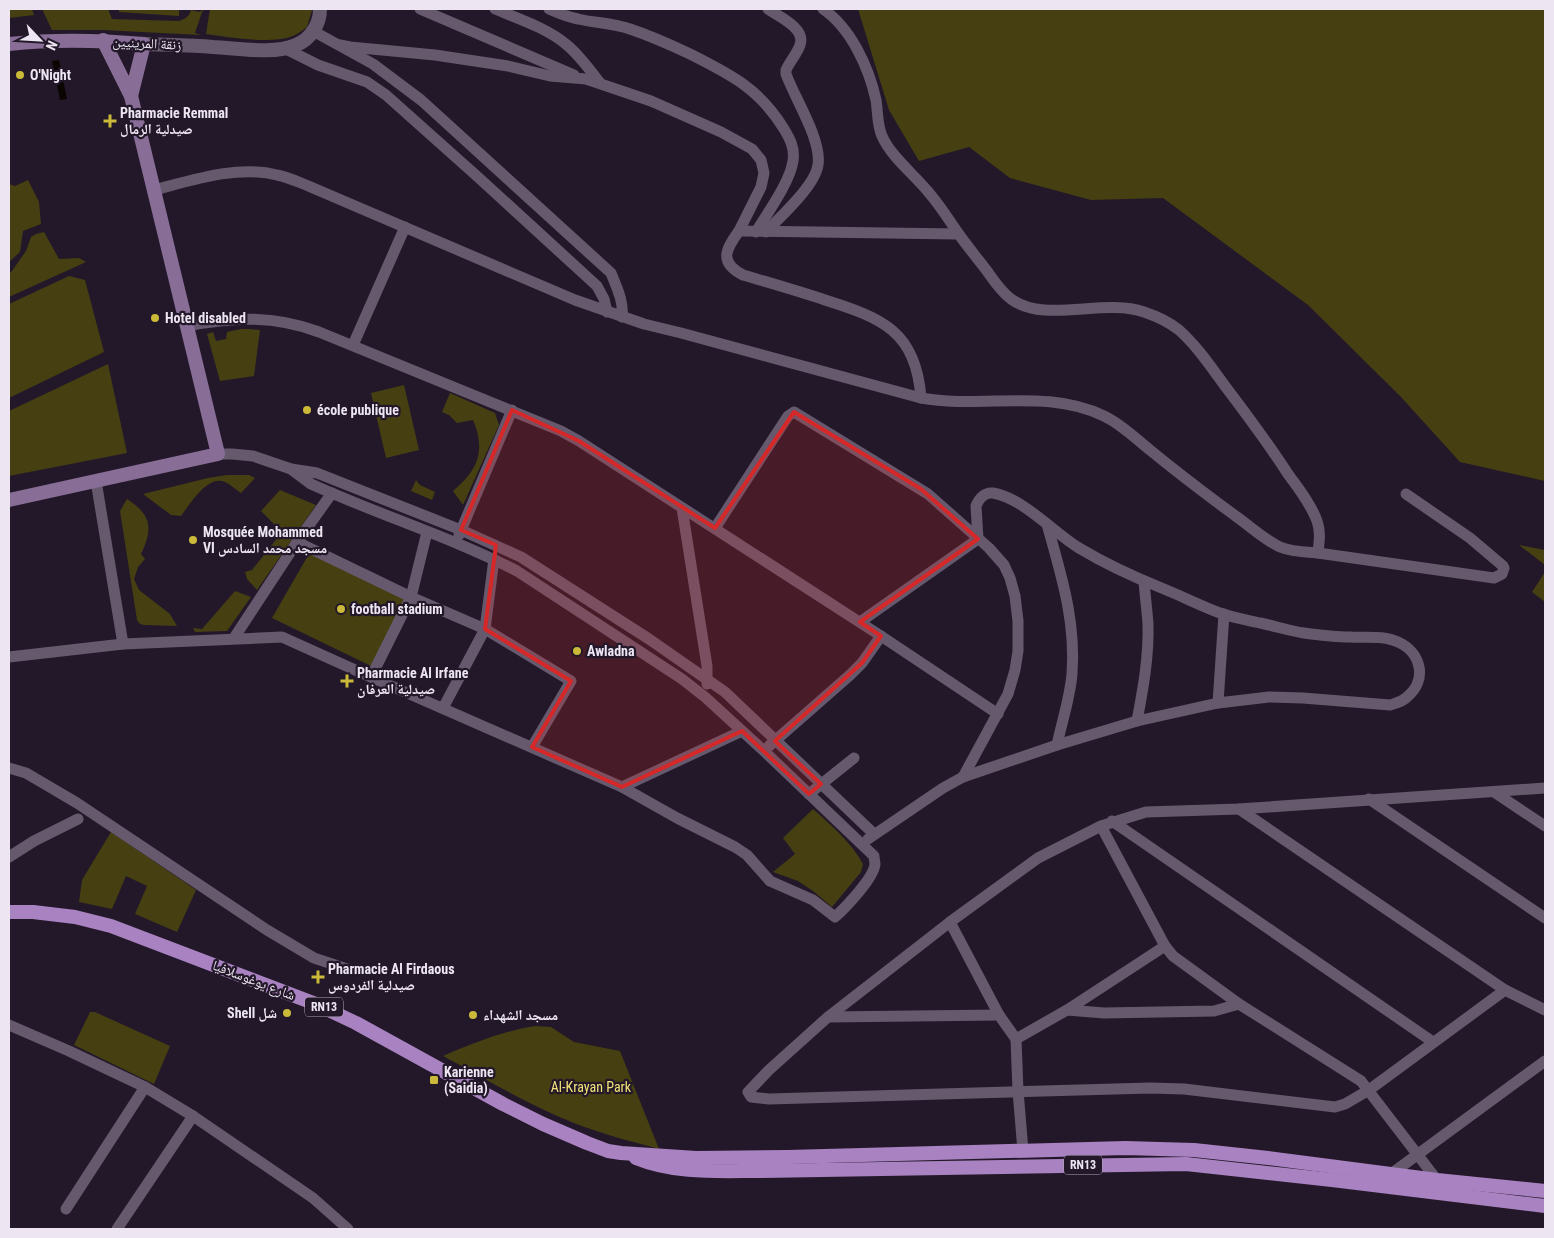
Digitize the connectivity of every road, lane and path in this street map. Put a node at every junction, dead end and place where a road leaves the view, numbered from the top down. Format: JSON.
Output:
{"nodes":[{"id":1,"x":320,"y":9,"type":"edge"},
{"id":2,"x":420,"y":9,"type":"edge"},
{"id":3,"x":495,"y":9,"type":"edge"},
{"id":4,"x":549,"y":9,"type":"edge"},
{"id":5,"x":768,"y":9,"type":"edge"},
{"id":6,"x":823,"y":9,"type":"edge"},
{"id":7,"x":314,"y":31,"type":"junction"},
{"id":8,"x":103,"y":40,"type":"junction"},
{"id":9,"x":9,"y":44,"type":"edge"},
{"id":10,"x":144,"y":44,"type":"junction"},
{"id":11,"x":340,"y":45,"type":"junction"},
{"id":12,"x":284,"y":48,"type":"junction"},
{"id":13,"x":586,"y":79,"type":"junction"},
{"id":14,"x":600,"y":83,"type":"junction"},
{"id":15,"x":131,"y":96,"type":"junction"},
{"id":16,"x":154,"y":190,"type":"junction"},
{"id":17,"x":521,"y":193,"type":"junction"},
{"id":18,"x":509,"y":205,"type":"junction"},
{"id":19,"x":405,"y":227,"type":"junction"},
{"id":20,"x":739,"y":230,"type":"junction"},
{"id":21,"x":761,"y":232,"type":"junction"},
{"id":22,"x":958,"y":234,"type":"junction"},
{"id":23,"x":607,"y":312,"type":"junction"},
{"id":24,"x":622,"y":318,"type":"junction"},
{"id":25,"x":187,"y":326,"type":"junction"},
{"id":26,"x":353,"y":346,"type":"junction"},
{"id":27,"x":921,"y":398,"type":"junction"},
{"id":28,"x":512,"y":410,"type":"junction"},
{"id":29,"x":218,"y":454,"type":"junction"},
{"id":30,"x":291,"y":469,"type":"junction"},
{"id":31,"x":96,"y":481,"type":"junction"},
{"id":32,"x":332,"y":493,"type":"junction"},
{"id":33,"x":1406,"y":494,"type":"dead end"},
{"id":34,"x":9,"y":500,"type":"edge"},
{"id":35,"x":682,"y":508,"type":"junction"},
{"id":36,"x":1047,"y":524,"type":"junction"},
{"id":37,"x":715,"y":528,"type":"junction"},
{"id":38,"x":461,"y":530,"type":"junction"},
{"id":39,"x":427,"y":532,"type":"junction"},
{"id":40,"x":978,"y":538,"type":"junction"},
{"id":41,"x":297,"y":542,"type":"junction"},
{"id":42,"x":456,"y":543,"type":"junction"},
{"id":43,"x":1318,"y":553,"type":"junction"},
{"id":44,"x":494,"y":559,"type":"junction"},
{"id":45,"x":1144,"y":581,"type":"junction"},
{"id":46,"x":411,"y":597,"type":"junction"},
{"id":47,"x":602,"y":608,"type":"junction"},
{"id":48,"x":1224,"y":614,"type":"junction"},
{"id":49,"x":593,"y":621,"type":"junction"},
{"id":50,"x":860,"y":622,"type":"junction"},
{"id":51,"x":485,"y":629,"type":"junction"},
{"id":52,"x":881,"y":636,"type":"junction"},
{"id":53,"x":234,"y":638,"type":"junction"},
{"id":54,"x":123,"y":644,"type":"junction"},
{"id":55,"x":9,"y":657,"type":"edge"},
{"id":56,"x":372,"y":677,"type":"junction"},
{"id":57,"x":708,"y":681,"type":"junction"},
{"id":58,"x":705,"y":697,"type":"junction"},
{"id":59,"x":1218,"y":703,"type":"junction"},
{"id":60,"x":444,"y":708,"type":"junction"},
{"id":61,"x":998,"y":714,"type":"junction"},
{"id":62,"x":1137,"y":721,"type":"junction"},
{"id":63,"x":742,"y":730,"type":"junction"},
{"id":64,"x":775,"y":741,"type":"junction"},
{"id":65,"x":1057,"y":745,"type":"junction"},
{"id":66,"x":532,"y":747,"type":"junction"},
{"id":67,"x":764,"y":751,"type":"junction"},
{"id":68,"x":854,"y":758,"type":"dead end"},
{"id":69,"x":9,"y":768,"type":"edge"},
{"id":70,"x":963,"y":777,"type":"junction"},
{"id":71,"x":822,"y":784,"type":"junction"},
{"id":72,"x":622,"y":787,"type":"junction"},
{"id":73,"x":1545,"y":788,"type":"edge"},
{"id":74,"x":1494,"y":792,"type":"junction"},
{"id":75,"x":809,"y":794,"type":"junction"},
{"id":76,"x":1369,"y":800,"type":"junction"},
{"id":77,"x":1239,"y":809,"type":"junction"},
{"id":78,"x":78,"y":819,"type":"dead end"},
{"id":79,"x":1112,"y":821,"type":"junction"},
{"id":80,"x":1101,"y":826,"type":"junction"},
{"id":81,"x":1545,"y":826,"type":"edge"},
{"id":82,"x":874,"y":834,"type":"junction"},
{"id":83,"x":860,"y":844,"type":"junction"},
{"id":84,"x":9,"y":857,"type":"edge"},
{"id":85,"x":9,"y":912,"type":"edge"},
{"id":86,"x":1545,"y":918,"type":"edge"},
{"id":87,"x":950,"y":922,"type":"junction"},
{"id":88,"x":1165,"y":946,"type":"junction"},
{"id":89,"x":350,"y":970,"type":"dead end"},
{"id":90,"x":1505,"y":990,"type":"junction"},
{"id":91,"x":1239,"y":1004,"type":"junction"},
{"id":92,"x":1067,"y":1010,"type":"junction"},
{"id":93,"x":1545,"y":1010,"type":"edge"},
{"id":94,"x":999,"y":1015,"type":"junction"},
{"id":95,"x":828,"y":1018,"type":"junction"},
{"id":96,"x":9,"y":1025,"type":"edge"},
{"id":97,"x":1016,"y":1039,"type":"junction"},
{"id":98,"x":1433,"y":1042,"type":"junction"},
{"id":99,"x":1545,"y":1061,"type":"edge"},
{"id":100,"x":145,"y":1087,"type":"junction"},
{"id":101,"x":1369,"y":1090,"type":"junction"},
{"id":102,"x":1018,"y":1091,"type":"junction"},
{"id":103,"x":193,"y":1116,"type":"junction"},
{"id":104,"x":1023,"y":1151,"type":"junction"},
{"id":105,"x":621,"y":1153,"type":"junction"},
{"id":106,"x":1417,"y":1155,"type":"junction"},
{"id":107,"x":1391,"y":1174,"type":"junction"},
{"id":108,"x":1437,"y":1180,"type":"junction"},
{"id":109,"x":1545,"y":1191,"type":"edge"},
{"id":110,"x":1545,"y":1206,"type":"edge"},
{"id":111,"x":66,"y":1209,"type":"dead end"},
{"id":112,"x":117,"y":1229,"type":"edge"},
{"id":113,"x":348,"y":1229,"type":"edge"}],
"edges":[{"from":1,"to":7,"type":"street"},
{"from":2,"to":13,"type":"street"},
{"from":3,"to":14,"type":"street"},
{"from":4,"to":21,"type":"street"},
{"from":5,"to":21,"type":"street"},
{"from":6,"to":22,"type":"street"},
{"from":7,"to":11,"type":"street"},
{"from":7,"to":12,"type":"street"},
{"from":8,"to":9,"type":"main road","name":"زنقة المرينيين"},
{"from":8,"to":10,"type":"main road","name":"زنقة المرينيين"},
{"from":8,"to":15,"type":"main road"},
{"from":10,"to":12,"type":"street","name":"زنقة المرينيين"},
{"from":10,"to":15,"type":"main road"},
{"from":11,"to":13,"type":"street"},
{"from":11,"to":17,"type":"street"},
{"from":12,"to":18,"type":"street"},
{"from":13,"to":14,"type":"street"},
{"from":14,"to":20,"type":"street"},
{"from":15,"to":16,"type":"main road"},
{"from":16,"to":19,"type":"street"},
{"from":16,"to":25,"type":"main road"},
{"from":17,"to":18,"type":"street"},
{"from":17,"to":24,"type":"street"},
{"from":18,"to":23,"type":"street"},
{"from":19,"to":23,"type":"street"},
{"from":19,"to":26,"type":"street"},
{"from":20,"to":21,"type":"street"},
{"from":20,"to":27,"type":"street"},
{"from":21,"to":22,"type":"street"},
{"from":22,"to":43,"type":"street"},
{"from":23,"to":24,"type":"street"},
{"from":24,"to":27,"type":"street"},
{"from":25,"to":26,"type":"street"},
{"from":25,"to":29,"type":"main road"},
{"from":26,"to":28,"type":"street"},
{"from":27,"to":43,"type":"street"},
{"from":28,"to":35,"type":"street"},
{"from":28,"to":38,"type":"street"},
{"from":29,"to":30,"type":"street"},
{"from":29,"to":31,"type":"main road"},
{"from":30,"to":32,"type":"street"},
{"from":30,"to":38,"type":"street"},
{"from":31,"to":34,"type":"main road"},
{"from":31,"to":54,"type":"street"},
{"from":32,"to":39,"type":"street"},
{"from":32,"to":41,"type":"street"},
{"from":33,"to":43,"type":"street"},
{"from":35,"to":37,"type":"street"},
{"from":35,"to":57,"type":"street"},
{"from":36,"to":40,"type":"street"},
{"from":36,"to":45,"type":"street"},
{"from":36,"to":65,"type":"street"},
{"from":37,"to":40,"type":"street"},
{"from":37,"to":50,"type":"street"},
{"from":38,"to":42,"type":"street"},
{"from":38,"to":47,"type":"street"},
{"from":39,"to":42,"type":"street"},
{"from":39,"to":46,"type":"street"},
{"from":40,"to":50,"type":"street"},
{"from":40,"to":61,"type":"street"},
{"from":41,"to":46,"type":"street"},
{"from":41,"to":53,"type":"street"},
{"from":42,"to":44,"type":"street"},
{"from":44,"to":49,"type":"street"},
{"from":44,"to":51,"type":"street"},
{"from":45,"to":48,"type":"street"},
{"from":45,"to":62,"type":"street"},
{"from":46,"to":51,"type":"street"},
{"from":46,"to":56,"type":"street"},
{"from":47,"to":49,"type":"street"},
{"from":47,"to":57,"type":"street"},
{"from":48,"to":59,"type":"street"},
{"from":48,"to":59,"type":"street"},
{"from":49,"to":58,"type":"street"},
{"from":50,"to":52,"type":"street"},
{"from":51,"to":60,"type":"street"},
{"from":51,"to":66,"type":"street"},
{"from":52,"to":61,"type":"street"},
{"from":52,"to":64,"type":"street"},
{"from":53,"to":54,"type":"street"},
{"from":53,"to":56,"type":"street"},
{"from":54,"to":55,"type":"street"},
{"from":56,"to":60,"type":"street"},
{"from":57,"to":58,"type":"street"},
{"from":57,"to":64,"type":"street"},
{"from":58,"to":63,"type":"street"},
{"from":59,"to":62,"type":"street"},
{"from":60,"to":66,"type":"street"},
{"from":61,"to":70,"type":"street"},
{"from":62,"to":65,"type":"street"},
{"from":63,"to":67,"type":"street"},
{"from":63,"to":72,"type":"street"},
{"from":64,"to":67,"type":"street"},
{"from":64,"to":71,"type":"street"},
{"from":65,"to":70,"type":"street"},
{"from":66,"to":72,"type":"street"},
{"from":67,"to":75,"type":"street"},
{"from":68,"to":71,"type":"street"},
{"from":69,"to":89,"type":"street"},
{"from":70,"to":82,"type":"street"},
{"from":71,"to":75,"type":"street"},
{"from":71,"to":82,"type":"street"},
{"from":72,"to":83,"type":"street"},
{"from":73,"to":74,"type":"street"},
{"from":74,"to":76,"type":"street"},
{"from":74,"to":81,"type":"street"},
{"from":75,"to":83,"type":"street"},
{"from":76,"to":77,"type":"street"},
{"from":76,"to":86,"type":"street"},
{"from":77,"to":79,"type":"street"},
{"from":77,"to":90,"type":"street"},
{"from":78,"to":84,"type":"street"},
{"from":79,"to":80,"type":"street"},
{"from":79,"to":98,"type":"street"},
{"from":80,"to":87,"type":"street"},
{"from":80,"to":88,"type":"street"},
{"from":82,"to":83,"type":"street"},
{"from":85,"to":105,"type":"main road","name":"شارع يوغوسلافيا","number":"RN13"},
{"from":87,"to":94,"type":"street"},
{"from":87,"to":95,"type":"street"},
{"from":88,"to":91,"type":"street"},
{"from":88,"to":92,"type":"street"},
{"from":90,"to":93,"type":"street"},
{"from":90,"to":98,"type":"street"},
{"from":91,"to":92,"type":"street"},
{"from":91,"to":101,"type":"street"},
{"from":92,"to":97,"type":"street"},
{"from":94,"to":95,"type":"street"},
{"from":94,"to":97,"type":"street"},
{"from":95,"to":102,"type":"street"},
{"from":96,"to":100,"type":"street"},
{"from":97,"to":102,"type":"street"},
{"from":98,"to":101,"type":"street"},
{"from":99,"to":106,"type":"street"},
{"from":100,"to":103,"type":"street"},
{"from":100,"to":111,"type":"street"},
{"from":101,"to":102,"type":"street"},
{"from":101,"to":106,"type":"street"},
{"from":102,"to":104,"type":"street"},
{"from":103,"to":112,"type":"street"},
{"from":103,"to":113,"type":"street"},
{"from":104,"to":105,"type":"main road","number":"RN13"},
{"from":104,"to":107,"type":"main road","number":"RN13"},
{"from":105,"to":110,"type":"main road","number":"RN13"},
{"from":106,"to":107,"type":"street"},
{"from":106,"to":108,"type":"street"},
{"from":107,"to":108,"type":"main road","number":"RN13"},
{"from":108,"to":109,"type":"main road","number":"RN13"}]}
